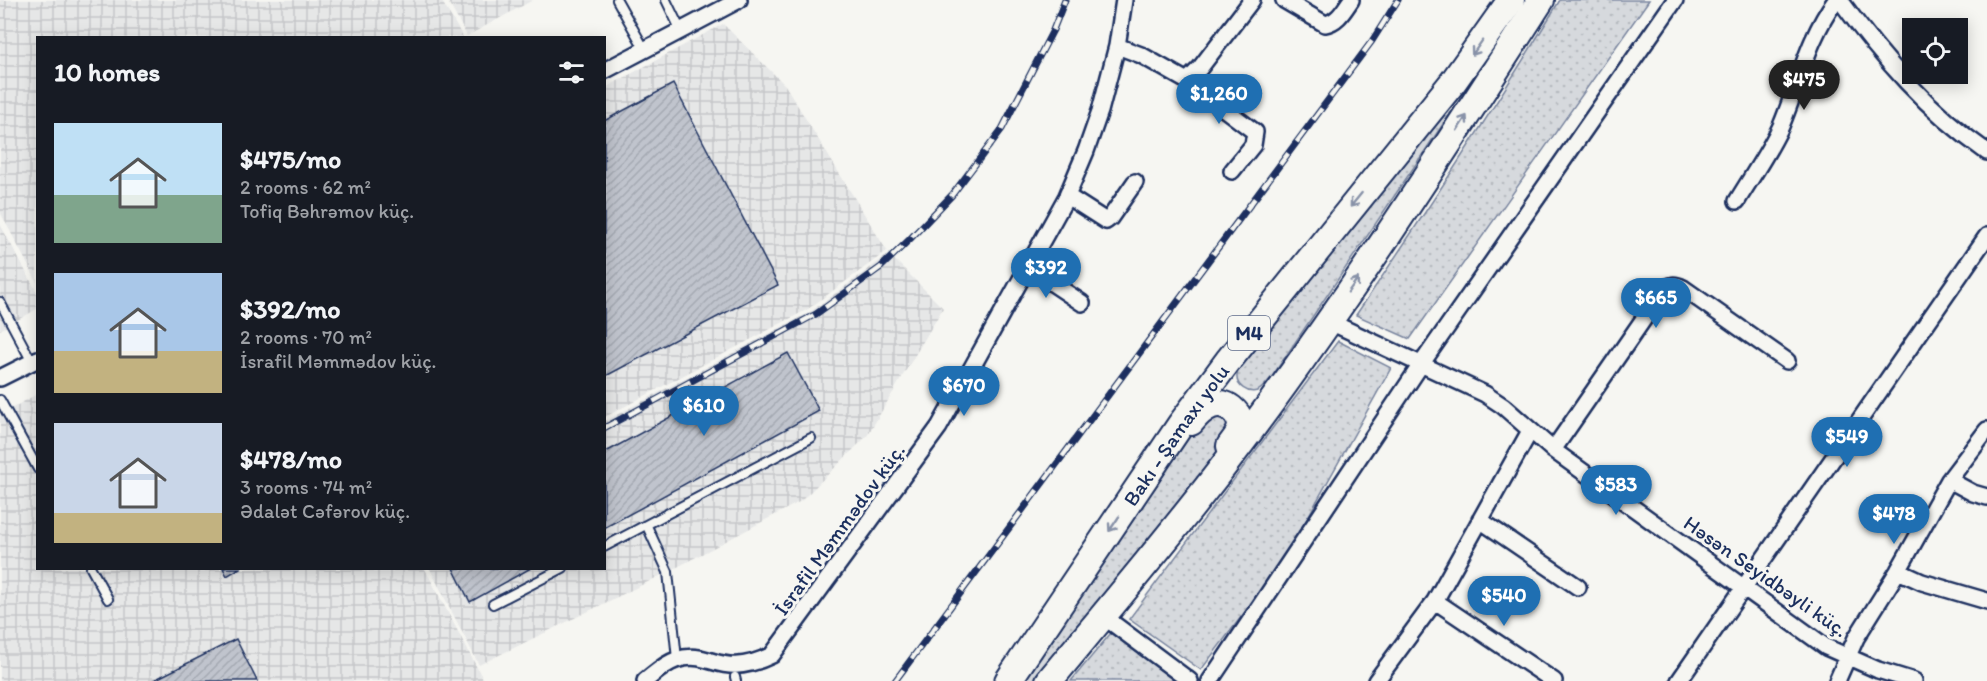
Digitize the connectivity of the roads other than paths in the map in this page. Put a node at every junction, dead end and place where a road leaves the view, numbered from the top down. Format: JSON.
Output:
{"nodes":[{"id":1,"x":617,"y":0,"type":"edge"},
{"id":2,"x":666,"y":0,"type":"edge"},
{"id":3,"x":739,"y":0,"type":"edge"},
{"id":4,"x":1124,"y":0,"type":"edge"},
{"id":5,"x":1252,"y":0,"type":"edge"},
{"id":6,"x":1284,"y":0,"type":"edge"},
{"id":7,"x":1351,"y":0,"type":"edge"},
{"id":8,"x":1511,"y":0,"type":"edge"},
{"id":9,"x":1541,"y":0,"type":"edge"},
{"id":10,"x":1675,"y":0,"type":"edge"},
{"id":11,"x":1838,"y":0,"type":"edge"},
{"id":12,"x":681,"y":32,"type":"junction"},
{"id":13,"x":1117,"y":46,"type":"junction"},
{"id":14,"x":645,"y":50,"type":"junction"},
{"id":15,"x":606,"y":69,"type":"edge"},
{"id":16,"x":1187,"y":81,"type":"junction"},
{"id":17,"x":1987,"y":152,"type":"edge"},
{"id":18,"x":1232,"y":171,"type":"dead end"},
{"id":19,"x":1135,"y":182,"type":"dead end"},
{"id":20,"x":1067,"y":196,"type":"junction"},
{"id":21,"x":1737,"y":201,"type":"dead end"},
{"id":22,"x":1987,"y":236,"type":"edge"},
{"id":23,"x":1028,"y":267,"type":"junction"},
{"id":24,"x":0,"y":302,"type":"edge"},
{"id":25,"x":1082,"y":303,"type":"dead end"},
{"id":26,"x":1268,"y":308,"type":"junction"},
{"id":27,"x":1321,"y":330,"type":"junction"},
{"id":28,"x":35,"y":360,"type":"edge"},
{"id":29,"x":1786,"y":361,"type":"dead end"},
{"id":30,"x":1422,"y":363,"type":"junction"},
{"id":31,"x":0,"y":378,"type":"edge"},
{"id":32,"x":0,"y":400,"type":"edge"},
{"id":33,"x":1987,"y":430,"type":"edge"},
{"id":34,"x":1530,"y":431,"type":"junction"},
{"id":35,"x":811,"y":438,"type":"dead end"},
{"id":36,"x":1553,"y":450,"type":"junction"},
{"id":37,"x":36,"y":465,"type":"edge"},
{"id":38,"x":1145,"y":478,"type":"junction"},
{"id":39,"x":1949,"y":480,"type":"junction"},
{"id":40,"x":1987,"y":497,"type":"edge"},
{"id":41,"x":1186,"y":514,"type":"junction"},
{"id":42,"x":1480,"y":520,"type":"junction"},
{"id":43,"x":647,"y":526,"type":"junction"},
{"id":44,"x":606,"y":547,"type":"edge"},
{"id":45,"x":92,"y":570,"type":"edge"},
{"id":46,"x":559,"y":570,"type":"edge"},
{"id":47,"x":1898,"y":571,"type":"junction"},
{"id":48,"x":1578,"y":587,"type":"dead end"},
{"id":49,"x":1743,"y":588,"type":"junction"},
{"id":50,"x":108,"y":599,"type":"dead end"},
{"id":51,"x":1435,"y":601,"type":"junction"},
{"id":52,"x":1987,"y":601,"type":"edge"},
{"id":53,"x":493,"y":604,"type":"dead end"},
{"id":54,"x":1103,"y":616,"type":"junction"},
{"id":55,"x":1847,"y":657,"type":"junction"},
{"id":56,"x":677,"y":659,"type":"junction"},
{"id":57,"x":735,"y":679,"type":"edge"},
{"id":58,"x":645,"y":681,"type":"edge"},
{"id":59,"x":1008,"y":681,"type":"edge"},
{"id":60,"x":1049,"y":681,"type":"edge"},
{"id":61,"x":1190,"y":681,"type":"edge"},
{"id":62,"x":1210,"y":681,"type":"edge"},
{"id":63,"x":1377,"y":681,"type":"edge"},
{"id":64,"x":1554,"y":681,"type":"edge"},
{"id":65,"x":1679,"y":681,"type":"edge"},
{"id":66,"x":1837,"y":681,"type":"edge"},
{"id":67,"x":1914,"y":681,"type":"edge"}],
"edges":[{"from":1,"to":14,"type":"lane"},
{"from":2,"to":12,"type":"lane"},
{"from":3,"to":12,"type":"street"},
{"from":4,"to":13,"type":"street","name":"İsrafil Məmmədov küç."},
{"from":5,"to":16,"type":"street"},
{"from":6,"to":7,"type":"street"},
{"from":8,"to":26,"type":"highway","name":"Bakı - Şamaxı yolu","number":"M4","one_way":true},
{"from":27,"to":9,"type":"highway","number":"M4","one_way":true},
{"from":10,"to":30,"type":"street"},
{"from":11,"to":17,"type":"street"},
{"from":11,"to":21,"type":"street"},
{"from":12,"to":14,"type":"street"},
{"from":13,"to":16,"type":"street"},
{"from":13,"to":20,"type":"street","name":"İsrafil Məmmədov küç."},
{"from":14,"to":15,"type":"street"},
{"from":16,"to":18,"type":"street"},
{"from":19,"to":20,"type":"street"},
{"from":20,"to":23,"type":"street","name":"İsrafil Məmmədov küç."},
{"from":22,"to":49,"type":"street"},
{"from":23,"to":25,"type":"street"},
{"from":23,"to":57,"type":"street","name":"İsrafil Məmmədov küç."},
{"from":24,"to":28,"type":"lane"},
{"from":26,"to":27,"type":"highway"},
{"from":26,"to":38,"type":"highway","name":"Bakı - Şamaxı yolu","number":"M4"},
{"from":27,"to":30,"type":"street","name":"Həsən Seyidbəyli küç."},
{"from":27,"to":41,"type":"highway","number":"M4"},
{"from":28,"to":31,"type":"street"},
{"from":29,"to":36,"type":"street"},
{"from":30,"to":34,"type":"street","name":"Həsən Seyidbəyli küç."},
{"from":30,"to":62,"type":"street"},
{"from":32,"to":37,"type":"lane"},
{"from":33,"to":39,"type":"street"},
{"from":34,"to":36,"type":"street","name":"Həsən Seyidbəyli küç."},
{"from":34,"to":42,"type":"street"},
{"from":35,"to":43,"type":"lane"},
{"from":36,"to":49,"type":"street","name":"Həsən Seyidbəyli küç."},
{"from":38,"to":41,"type":"highway"},
{"from":38,"to":59,"type":"highway","name":"Bakı - Şamaxı yolu","number":"M4","one_way":true},
{"from":39,"to":40,"type":"street"},
{"from":39,"to":47,"type":"street"},
{"from":41,"to":54,"type":"highway","number":"M4"},
{"from":42,"to":48,"type":"street"},
{"from":42,"to":51,"type":"street"},
{"from":43,"to":44,"type":"lane"},
{"from":43,"to":56,"type":"lane"},
{"from":45,"to":50,"type":"lane"},
{"from":46,"to":53,"type":"lane"},
{"from":47,"to":52,"type":"street"},
{"from":47,"to":55,"type":"street"},
{"from":49,"to":55,"type":"street","name":"Həsən Seyidbəyli küç."},
{"from":49,"to":65,"type":"street"},
{"from":51,"to":63,"type":"street"},
{"from":51,"to":64,"type":"street"},
{"from":54,"to":60,"type":"highway","number":"M4"},
{"from":54,"to":61,"type":"street"},
{"from":55,"to":66,"type":"street"},
{"from":55,"to":67,"type":"street","name":"Həsən Seyidbəyli küç."},
{"from":56,"to":57,"type":"street","name":"İsrafil Məmmədov küç."},
{"from":56,"to":58,"type":"street"}]}
